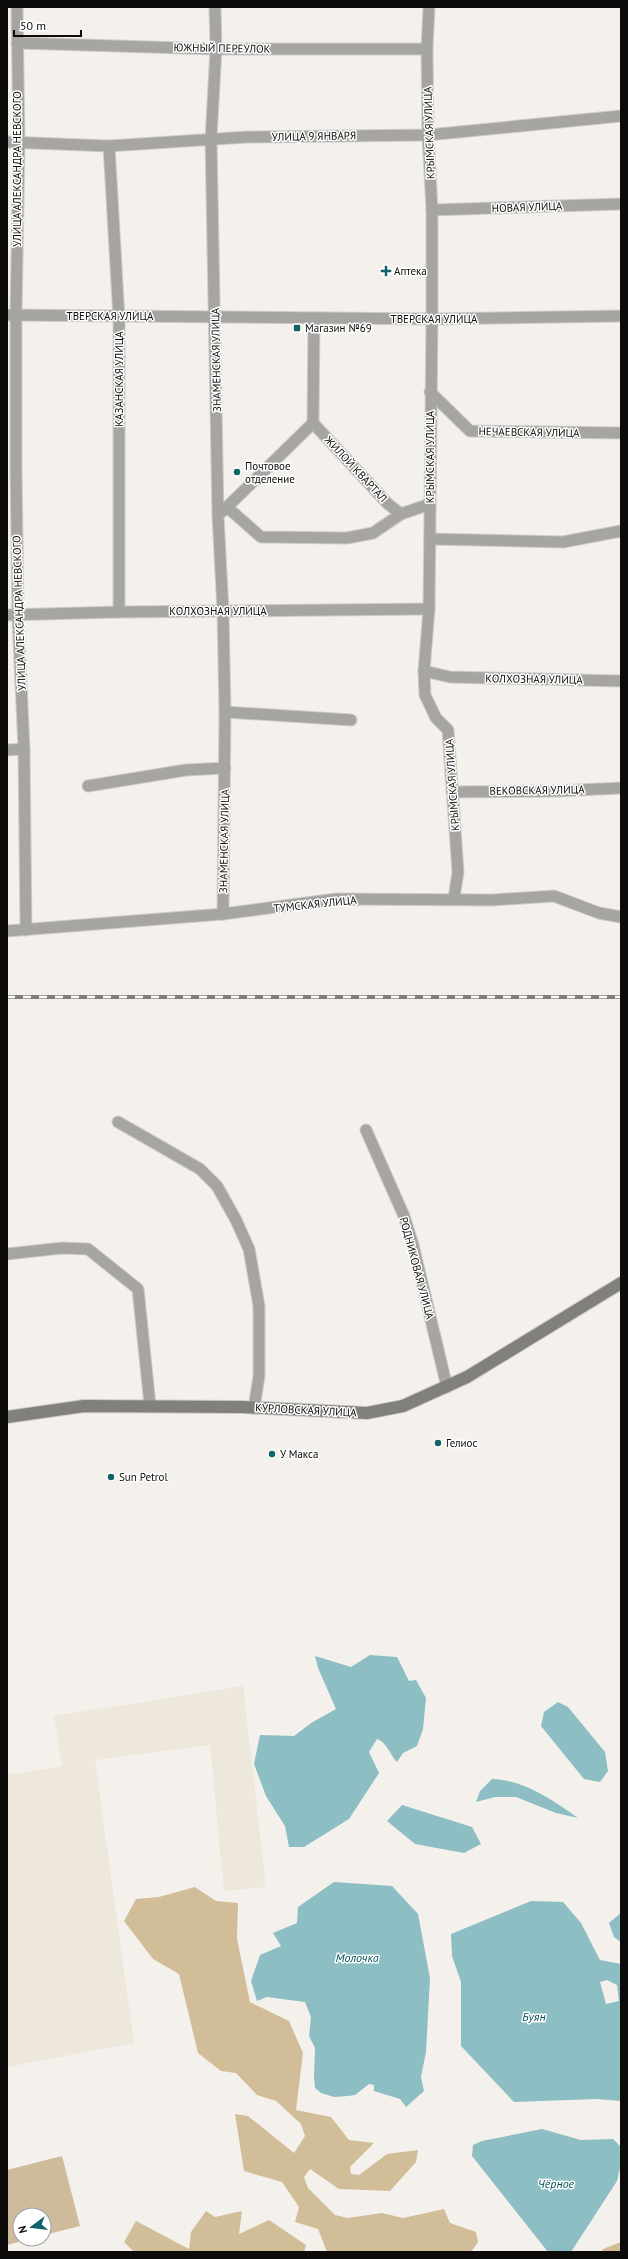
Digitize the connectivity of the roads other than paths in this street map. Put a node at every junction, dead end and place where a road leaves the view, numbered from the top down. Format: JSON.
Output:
{"nodes":[{"id":1,"x":17,"y":7,"type":"edge"},
{"id":2,"x":215,"y":7,"type":"edge"},
{"id":3,"x":429,"y":7,"type":"edge"},
{"id":4,"x":17,"y":43,"type":"junction"},
{"id":5,"x":216,"y":49,"type":"junction"},
{"id":6,"x":427,"y":49,"type":"junction"},
{"id":7,"x":621,"y":116,"type":"edge"},
{"id":8,"x":428,"y":135,"type":"junction"},
{"id":9,"x":211,"y":139,"type":"junction"},
{"id":10,"x":7,"y":142,"type":"edge"},
{"id":11,"x":19,"y":143,"type":"junction"},
{"id":12,"x":108,"y":146,"type":"junction"},
{"id":13,"x":621,"y":204,"type":"edge"},
{"id":14,"x":432,"y":210,"type":"junction"},
{"id":15,"x":11,"y":315,"type":"edge"},
{"id":16,"x":215,"y":316,"type":"junction"},
{"id":17,"x":621,"y":316,"type":"edge"},
{"id":18,"x":119,"y":318,"type":"junction"},
{"id":19,"x":314,"y":318,"type":"junction"},
{"id":20,"x":432,"y":319,"type":"junction"},
{"id":21,"x":430,"y":392,"type":"junction"},
{"id":22,"x":313,"y":423,"type":"junction"},
{"id":23,"x":621,"y":433,"type":"edge"},
{"id":24,"x":12,"y":468,"type":"edge"},
{"id":25,"x":430,"y":504,"type":"junction"},
{"id":26,"x":227,"y":507,"type":"junction"},
{"id":27,"x":401,"y":514,"type":"junction"},
{"id":28,"x":218,"y":516,"type":"junction"},
{"id":29,"x":621,"y":531,"type":"edge"},
{"id":30,"x":430,"y":539,"type":"junction"},
{"id":31,"x":429,"y":609,"type":"junction"},
{"id":32,"x":223,"y":611,"type":"junction"},
{"id":33,"x":119,"y":612,"type":"junction"},
{"id":34,"x":13,"y":616,"type":"edge"},
{"id":35,"x":424,"y":671,"type":"junction"},
{"id":36,"x":621,"y":681,"type":"edge"},
{"id":37,"x":225,"y":712,"type":"junction"},
{"id":38,"x":351,"y":720,"type":"dead end"},
{"id":39,"x":24,"y":749,"type":"junction"},
{"id":40,"x":7,"y":750,"type":"edge"},
{"id":41,"x":225,"y":768,"type":"junction"},
{"id":42,"x":88,"y":786,"type":"dead end"},
{"id":43,"x":621,"y":788,"type":"edge"},
{"id":44,"x":452,"y":792,"type":"junction"},
{"id":45,"x":454,"y":898,"type":"junction"},
{"id":46,"x":223,"y":914,"type":"junction"},
{"id":47,"x":621,"y":917,"type":"edge"},
{"id":48,"x":26,"y":930,"type":"junction"},
{"id":49,"x":7,"y":931,"type":"edge"},
{"id":50,"x":118,"y":1122,"type":"dead end"},
{"id":51,"x":366,"y":1130,"type":"dead end"},
{"id":52,"x":7,"y":1254,"type":"edge"},
{"id":53,"x":621,"y":1283,"type":"edge"},
{"id":54,"x":447,"y":1387,"type":"junction"},
{"id":55,"x":150,"y":1406,"type":"junction"},
{"id":56,"x":254,"y":1408,"type":"junction"},
{"id":57,"x":7,"y":1417,"type":"edge"}],
"edges":[{"from":1,"to":4,"type":"street","name":"УЛИЦА АЛЕКСАНДРА НЕВСКОГО"},
{"from":2,"to":5,"type":"street","name":"ЗНАМЕНСКАЯ УЛИЦА"},
{"from":3,"to":6,"type":"street","name":"КРЫМСКАЯ УЛИЦА"},
{"from":4,"to":5,"type":"street","name":"ЮЖНЫЙ ПЕРЕУЛОК"},
{"from":4,"to":11,"type":"street","name":"УЛИЦА АЛЕКСАНДРА НЕВСКОГО"},
{"from":5,"to":6,"type":"street","name":"ЮЖНЫЙ ПЕРЕУЛОК"},
{"from":5,"to":9,"type":"street","name":"ЗНАМЕНСКАЯ УЛИЦА"},
{"from":6,"to":8,"type":"street","name":"КРЫМСКАЯ УЛИЦА"},
{"from":7,"to":8,"type":"street","name":"УЛИЦА 9 ЯНВАРЯ"},
{"from":8,"to":9,"type":"street","name":"УЛИЦА 9 ЯНВАРЯ"},
{"from":8,"to":14,"type":"street","name":"КРЫМСКАЯ УЛИЦА"},
{"from":9,"to":12,"type":"street","name":"УЛИЦА 9 ЯНВАРЯ"},
{"from":9,"to":16,"type":"street","name":"ЗНАМЕНСКАЯ УЛИЦА"},
{"from":10,"to":11,"type":"street","name":"УЛИЦА 9 ЯНВАРЯ"},
{"from":11,"to":12,"type":"street","name":"УЛИЦА 9 ЯНВАРЯ"},
{"from":11,"to":15,"type":"street","name":"УЛИЦА АЛЕКСАНДРА НЕВСКОГО"},
{"from":12,"to":18,"type":"street","name":"КАЗАНСКАЯ УЛИЦА"},
{"from":13,"to":14,"type":"street","name":"НОВАЯ УЛИЦА"},
{"from":14,"to":20,"type":"street","name":"КРЫМСКАЯ УЛИЦА"},
{"from":15,"to":18,"type":"street","name":"ТВЕРСКАЯ УЛИЦА"},
{"from":15,"to":24,"type":"street","name":"УЛИЦА АЛЕКСАНДРА НЕВСКОГО"},
{"from":16,"to":18,"type":"street","name":"ТВЕРСКАЯ УЛИЦА"},
{"from":16,"to":19,"type":"street","name":"ТВЕРСКАЯ УЛИЦА"},
{"from":16,"to":28,"type":"street","name":"ЗНАМЕНСКАЯ УЛИЦА"},
{"from":17,"to":20,"type":"street","name":"ТВЕРСКАЯ УЛИЦА"},
{"from":18,"to":33,"type":"street","name":"КАЗАНСКАЯ УЛИЦА"},
{"from":19,"to":20,"type":"street","name":"ТВЕРСКАЯ УЛИЦА"},
{"from":19,"to":22,"type":"street"},
{"from":20,"to":21,"type":"street","name":"КРЫМСКАЯ УЛИЦА"},
{"from":21,"to":23,"type":"street","name":"НЕЧАЕВСКАЯ УЛИЦА"},
{"from":21,"to":25,"type":"street","name":"КРЫМСКАЯ УЛИЦА"},
{"from":22,"to":26,"type":"street"},
{"from":22,"to":27,"type":"street","name":"ЖИЛОЙ КВАРТАЛ"},
{"from":24,"to":34,"type":"street","name":"УЛИЦА АЛЕКСАНДРА НЕВСКОГО"},
{"from":25,"to":27,"type":"street"},
{"from":25,"to":30,"type":"street","name":"КРЫМСКАЯ УЛИЦА"},
{"from":26,"to":27,"type":"street"},
{"from":26,"to":28,"type":"street"},
{"from":28,"to":32,"type":"street","name":"ЗНАМЕНСКАЯ УЛИЦА"},
{"from":29,"to":30,"type":"street"},
{"from":30,"to":31,"type":"street","name":"КРЫМСКАЯ УЛИЦА"},
{"from":31,"to":32,"type":"street","name":"КОЛХОЗНАЯ УЛИЦА"},
{"from":31,"to":35,"type":"street","name":"КРЫМСКАЯ УЛИЦА"},
{"from":32,"to":33,"type":"street","name":"КОЛХОЗНАЯ УЛИЦА"},
{"from":32,"to":37,"type":"street","name":"ЗНАМЕНСКАЯ УЛИЦА"},
{"from":33,"to":34,"type":"street","name":"КОЛХОЗНАЯ УЛИЦА"},
{"from":34,"to":39,"type":"street","name":"УЛИЦА АЛЕКСАНДРА НЕВСКОГО"},
{"from":35,"to":36,"type":"street","name":"КОЛХОЗНАЯ УЛИЦА"},
{"from":35,"to":44,"type":"street","name":"КРЫМСКАЯ УЛИЦА"},
{"from":37,"to":38,"type":"street"},
{"from":37,"to":41,"type":"street","name":"ЗНАМЕНСКАЯ УЛИЦА"},
{"from":39,"to":40,"type":"street"},
{"from":39,"to":48,"type":"street","name":"УЛИЦА АЛЕКСАНДРА НЕВСКОГО"},
{"from":41,"to":42,"type":"street"},
{"from":41,"to":46,"type":"street","name":"ЗНАМЕНСКАЯ УЛИЦА"},
{"from":43,"to":44,"type":"street","name":"ВЕКОВСКАЯ УЛИЦА"},
{"from":44,"to":45,"type":"street","name":"КРЫМСКАЯ УЛИЦА"},
{"from":45,"to":46,"type":"street","name":"ТУМСКАЯ УЛИЦА"},
{"from":45,"to":47,"type":"street","name":"ТУМСКАЯ УЛИЦА"},
{"from":46,"to":48,"type":"street","name":"ТУМСКАЯ УЛИЦА"},
{"from":48,"to":49,"type":"street","name":"ТУМСКАЯ УЛИЦА"},
{"from":50,"to":56,"type":"street"},
{"from":51,"to":54,"type":"street","name":"РОДНИКОВАЯ УЛИЦА"},
{"from":52,"to":55,"type":"street"},
{"from":53,"to":54,"type":"main road","name":"КУРЛОВСКАЯ УЛИЦА"},
{"from":54,"to":56,"type":"main road","name":"КУРЛОВСКАЯ УЛИЦА"},
{"from":55,"to":56,"type":"main road","name":"КУРЛОВСКАЯ УЛИЦА"},
{"from":55,"to":57,"type":"main road","name":"КУРЛОВСКАЯ УЛИЦА"}]}
